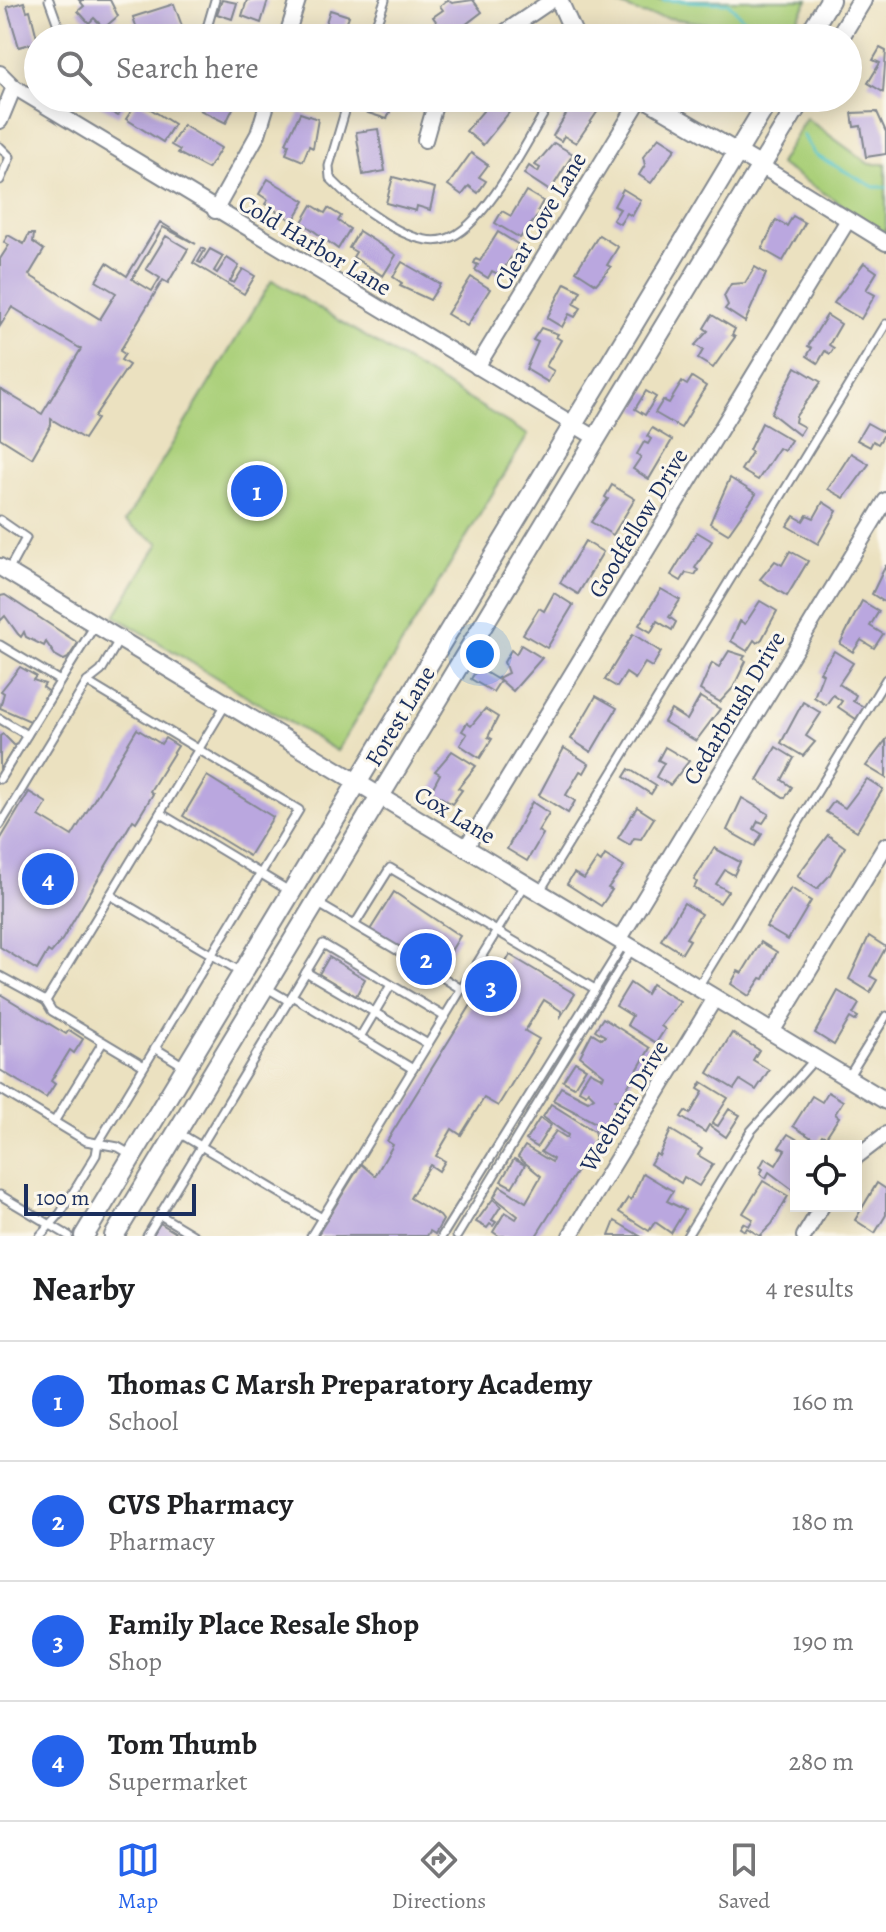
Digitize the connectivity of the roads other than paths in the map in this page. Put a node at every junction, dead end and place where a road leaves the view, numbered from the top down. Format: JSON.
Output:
{"nodes":[{"id":1,"x":49,"y":0,"type":"edge"},
{"id":2,"x":215,"y":0,"type":"edge"},
{"id":3,"x":298,"y":0,"type":"edge"},
{"id":4,"x":385,"y":0,"type":"edge"},
{"id":5,"x":552,"y":0,"type":"edge"},
{"id":6,"x":559,"y":0,"type":"edge"},
{"id":7,"x":830,"y":0,"type":"edge"},
{"id":8,"x":858,"y":1,"type":"edge"},
{"id":9,"x":58,"y":24,"type":"edge"},
{"id":10,"x":208,"y":24,"type":"edge"},
{"id":11,"x":290,"y":24,"type":"edge"},
{"id":12,"x":376,"y":24,"type":"edge"},
{"id":13,"x":517,"y":24,"type":"edge"},
{"id":14,"x":570,"y":24,"type":"edge"},
{"id":15,"x":815,"y":24,"type":"edge"},
{"id":16,"x":846,"y":24,"type":"edge"},
{"id":17,"x":0,"y":73,"type":"edge"},
{"id":18,"x":14,"y":87,"type":"junction"},
{"id":19,"x":24,"y":93,"type":"edge"},
{"id":20,"x":55,"y":112,"type":"edge"},
{"id":21,"x":265,"y":112,"type":"edge"},
{"id":22,"x":345,"y":112,"type":"edge"},
{"id":23,"x":433,"y":112,"type":"edge"},
{"id":24,"x":544,"y":112,"type":"edge"},
{"id":25,"x":634,"y":112,"type":"edge"},
{"id":26,"x":667,"y":112,"type":"edge"},
{"id":27,"x":761,"y":112,"type":"edge"},
{"id":28,"x":794,"y":112,"type":"edge"},
{"id":29,"x":0,"y":121,"type":"edge"},
{"id":30,"x":425,"y":140,"type":"dead end"},
{"id":31,"x":0,"y":147,"type":"edge"},
{"id":32,"x":737,"y":152,"type":"junction"},
{"id":33,"x":761,"y":166,"type":"junction"},
{"id":34,"x":0,"y":180,"type":"edge"},
{"id":35,"x":215,"y":211,"type":"junction"},
{"id":36,"x":848,"y":220,"type":"junction"},
{"id":37,"x":886,"y":243,"type":"edge"},
{"id":38,"x":886,"y":324,"type":"edge"},
{"id":39,"x":477,"y":367,"type":"junction"},
{"id":40,"x":573,"y":424,"type":"junction"},
{"id":41,"x":596,"y":438,"type":"junction"},
{"id":42,"x":886,"y":500,"type":"edge"},
{"id":43,"x":0,"y":520,"type":"edge"},
{"id":44,"x":4,"y":570,"type":"edge"},
{"id":45,"x":95,"y":625,"type":"junction"},
{"id":46,"x":119,"y":639,"type":"junction"},
{"id":47,"x":0,"y":645,"type":"edge"},
{"id":48,"x":886,"y":679,"type":"edge"},
{"id":49,"x":60,"y":681,"type":"junction"},
{"id":50,"x":87,"y":682,"type":"junction"},
{"id":51,"x":226,"y":704,"type":"junction"},
{"id":52,"x":0,"y":719,"type":"edge"},
{"id":53,"x":27,"y":735,"type":"junction"},
{"id":54,"x":198,"y":749,"type":"junction"},
{"id":55,"x":0,"y":779,"type":"edge"},
{"id":56,"x":357,"y":784,"type":"junction"},
{"id":57,"x":379,"y":797,"type":"junction"},
{"id":58,"x":160,"y":813,"type":"junction"},
{"id":59,"x":0,"y":825,"type":"edge"},
{"id":60,"x":886,"y":845,"type":"edge"},
{"id":61,"x":465,"y":849,"type":"junction"},
{"id":62,"x":260,"y":874,"type":"junction"},
{"id":63,"x":532,"y":889,"type":"junction"},
{"id":64,"x":291,"y":892,"type":"junction"},
{"id":65,"x":110,"y":895,"type":"junction"},
{"id":66,"x":317,"y":903,"type":"junction"},
{"id":67,"x":355,"y":924,"type":"junction"},
{"id":68,"x":497,"y":931,"type":"junction"},
{"id":69,"x":625,"y":943,"type":"junction"},
{"id":70,"x":210,"y":956,"type":"junction"},
{"id":71,"x":417,"y":962,"type":"dead end"},
{"id":72,"x":428,"y":968,"type":"dead end"},
{"id":73,"x":306,"y":972,"type":"junction"},
{"id":74,"x":243,"y":973,"type":"junction"},
{"id":75,"x":0,"y":976,"type":"edge"},
{"id":76,"x":391,"y":985,"type":"junction"},
{"id":77,"x":265,"y":987,"type":"junction"},
{"id":78,"x":698,"y":987,"type":"junction"},
{"id":79,"x":461,"y":989,"type":"junction"},
{"id":80,"x":595,"y":989,"type":"junction"},
{"id":81,"x":291,"y":998,"type":"junction"},
{"id":82,"x":715,"y":998,"type":"junction"},
{"id":83,"x":46,"y":1001,"type":"junction"},
{"id":84,"x":375,"y":1012,"type":"junction"},
{"id":85,"x":886,"y":1016,"type":"edge"},
{"id":86,"x":445,"y":1017,"type":"junction"},
{"id":87,"x":772,"y":1032,"type":"junction"},
{"id":88,"x":360,"y":1037,"type":"junction"},
{"id":89,"x":103,"y":1042,"type":"junction"},
{"id":90,"x":428,"y":1044,"type":"junction"},
{"id":91,"x":155,"y":1048,"type":"junction"},
{"id":92,"x":816,"y":1059,"type":"junction"},
{"id":93,"x":144,"y":1066,"type":"junction"},
{"id":94,"x":186,"y":1067,"type":"junction"},
{"id":95,"x":413,"y":1069,"type":"junction"},
{"id":96,"x":848,"y":1078,"type":"junction"},
{"id":97,"x":0,"y":1089,"type":"edge"},
{"id":98,"x":886,"y":1101,"type":"edge"},
{"id":99,"x":54,"y":1122,"type":"junction"},
{"id":100,"x":177,"y":1132,"type":"junction"},
{"id":101,"x":886,"y":1134,"type":"edge"},
{"id":102,"x":98,"y":1143,"type":"junction"},
{"id":103,"x":202,"y":1145,"type":"junction"},
{"id":104,"x":862,"y":1152,"type":"edge"},
{"id":105,"x":132,"y":1155,"type":"junction"},
{"id":106,"x":0,"y":1195,"type":"edge"},
{"id":107,"x":818,"y":1212,"type":"edge"},
{"id":108,"x":160,"y":1215,"type":"junction"},
{"id":109,"x":322,"y":1218,"type":"junction"},
{"id":110,"x":49,"y":1225,"type":"junction"},
{"id":111,"x":40,"y":1236,"type":"edge"},
{"id":112,"x":69,"y":1236,"type":"edge"},
{"id":113,"x":84,"y":1236,"type":"edge"},
{"id":114,"x":114,"y":1236,"type":"edge"},
{"id":115,"x":147,"y":1236,"type":"edge"},
{"id":116,"x":195,"y":1236,"type":"edge"},
{"id":117,"x":311,"y":1236,"type":"edge"},
{"id":118,"x":442,"y":1236,"type":"edge"},
{"id":119,"x":457,"y":1236,"type":"edge"},
{"id":120,"x":570,"y":1236,"type":"edge"},
{"id":121,"x":687,"y":1236,"type":"edge"},
{"id":122,"x":804,"y":1236,"type":"edge"}],
"edges":[{"from":1,"to":9,"type":"lane"},
{"from":2,"to":10,"type":"lane"},
{"from":3,"to":11,"type":"street"},
{"from":4,"to":12,"type":"lane"},
{"from":5,"to":13,"type":"street"},
{"from":6,"to":14,"type":"street"},
{"from":7,"to":15,"type":"main road"},
{"from":8,"to":16,"type":"main road"},
{"from":17,"to":18,"type":"street","name":"Cold Harbor Lane"},
{"from":18,"to":19,"type":"street","name":"Cold Harbor Lane"},
{"from":18,"to":29,"type":"street"},
{"from":20,"to":35,"type":"street","name":"Cold Harbor Lane"},
{"from":21,"to":35,"type":"street"},
{"from":22,"to":24,"type":"lane"},
{"from":23,"to":30,"type":"street"},
{"from":25,"to":39,"type":"street","name":"Clear Cove Lane"},
{"from":26,"to":32,"type":"street"},
{"from":27,"to":32,"type":"main road","name":"Forest Lane"},
{"from":28,"to":33,"type":"main road","name":"Forest Lane"},
{"from":31,"to":34,"type":"lane"},
{"from":32,"to":33,"type":"street"},
{"from":32,"to":40,"type":"main road","name":"Forest Lane"},
{"from":33,"to":36,"type":"street"},
{"from":33,"to":41,"type":"main road","name":"Forest Lane"},
{"from":35,"to":39,"type":"street","name":"Cold Harbor Lane"},
{"from":36,"to":37,"type":"street"},
{"from":36,"to":61,"type":"street","name":"Goodfellow Drive"},
{"from":38,"to":63,"type":"lane"},
{"from":39,"to":40,"type":"street","name":"Cold Harbor Lane"},
{"from":40,"to":41,"type":"street","name":"Cold Harbor Lane"},
{"from":40,"to":56,"type":"main road","name":"Forest Lane"},
{"from":41,"to":57,"type":"main road","name":"Forest Lane"},
{"from":42,"to":69,"type":"street","name":"Cedarbrush Drive"},
{"from":43,"to":44,"type":"lane"},
{"from":44,"to":45,"type":"street","name":"Cox Lane"},
{"from":45,"to":46,"type":"street","name":"Cox Lane"},
{"from":45,"to":49,"type":"lane"},
{"from":46,"to":50,"type":"lane"},
{"from":46,"to":51,"type":"street","name":"Cox Lane"},
{"from":47,"to":49,"type":"lane"},
{"from":48,"to":78,"type":"lane"},
{"from":49,"to":53,"type":"lane"},
{"from":50,"to":54,"type":"lane"},
{"from":50,"to":59,"type":"lane"},
{"from":51,"to":54,"type":"lane"},
{"from":51,"to":56,"type":"street","name":"Cox Lane"},
{"from":52,"to":53,"type":"lane"},
{"from":53,"to":55,"type":"lane"},
{"from":54,"to":58,"type":"lane"},
{"from":54,"to":62,"type":"lane"},
{"from":56,"to":57,"type":"street","name":"Cox Lane"},
{"from":56,"to":64,"type":"main road","name":"Forest Lane"},
{"from":57,"to":61,"type":"street","name":"Cox Lane"},
{"from":57,"to":66,"type":"main road","name":"Forest Lane"},
{"from":58,"to":62,"type":"lane"},
{"from":58,"to":65,"type":"lane"},
{"from":60,"to":87,"type":"street"},
{"from":61,"to":63,"type":"street","name":"Cox Lane"},
{"from":62,"to":64,"type":"lane"},
{"from":62,"to":70,"type":"lane"},
{"from":63,"to":68,"type":"lane"},
{"from":63,"to":69,"type":"street","name":"Cox Lane"},
{"from":64,"to":74,"type":"main road","name":"Forest Lane"},
{"from":65,"to":70,"type":"lane"},
{"from":65,"to":83,"type":"lane"},
{"from":66,"to":67,"type":"lane"},
{"from":66,"to":77,"type":"main road","name":"Forest Lane"},
{"from":67,"to":68,"type":"lane"},
{"from":67,"to":71,"type":"lane"},
{"from":68,"to":79,"type":"lane"},
{"from":68,"to":80,"type":"lane"},
{"from":69,"to":78,"type":"street","name":"Cox Lane"},
{"from":69,"to":80,"type":"lane"},
{"from":69,"to":119,"type":"lane"},
{"from":70,"to":74,"type":"lane"},
{"from":70,"to":91,"type":"lane"},
{"from":72,"to":79,"type":"lane"},
{"from":73,"to":76,"type":"lane"},
{"from":73,"to":81,"type":"lane"},
{"from":73,"to":84,"type":"lane"},
{"from":74,"to":77,"type":"main road"},
{"from":74,"to":94,"type":"main road","name":"Forest Lane"},
{"from":75,"to":83,"type":"lane"},
{"from":76,"to":84,"type":"lane"},
{"from":76,"to":86,"type":"lane"},
{"from":77,"to":81,"type":"lane"},
{"from":77,"to":100,"type":"main road","name":"Forest Lane"},
{"from":78,"to":82,"type":"street","name":"Cox Lane"},
{"from":79,"to":86,"type":"lane"},
{"from":80,"to":118,"type":"lane"},
{"from":81,"to":88,"type":"lane"},
{"from":81,"to":103,"type":"lane"},
{"from":82,"to":87,"type":"street","name":"Cox Lane"},
{"from":82,"to":120,"type":"street","name":"Weeburn Drive"},
{"from":83,"to":89,"type":"lane"},
{"from":84,"to":88,"type":"lane"},
{"from":84,"to":90,"type":"lane"},
{"from":85,"to":96,"type":"lane"},
{"from":86,"to":90,"type":"lane"},
{"from":87,"to":92,"type":"street","name":"Cox Lane"},
{"from":88,"to":95,"type":"lane"},
{"from":89,"to":93,"type":"lane"},
{"from":89,"to":99,"type":"lane"},
{"from":90,"to":95,"type":"lane"},
{"from":91,"to":93,"type":"lane"},
{"from":91,"to":94,"type":"lane"},
{"from":92,"to":96,"type":"street","name":"Cox Lane"},
{"from":92,"to":121,"type":"lane"},
{"from":93,"to":102,"type":"lane"},
{"from":94,"to":105,"type":"main road","name":"Forest Lane"},
{"from":95,"to":109,"type":"lane"},
{"from":96,"to":98,"type":"street","name":"Cox Lane"},
{"from":97,"to":99,"type":"lane"},
{"from":99,"to":102,"type":"lane"},
{"from":100,"to":103,"type":"lane"},
{"from":100,"to":114,"type":"main road","name":"Forest Lane"},
{"from":101,"to":104,"type":"street"},
{"from":102,"to":105,"type":"lane"},
{"from":102,"to":110,"type":"lane"},
{"from":103,"to":108,"type":"lane"},
{"from":103,"to":109,"type":"lane"},
{"from":105,"to":113,"type":"main road","name":"Forest Lane"},
{"from":106,"to":110,"type":"lane"},
{"from":107,"to":122,"type":"street"},
{"from":108,"to":115,"type":"lane"},
{"from":108,"to":116,"type":"lane"},
{"from":109,"to":117,"type":"lane"},
{"from":110,"to":111,"type":"lane"},
{"from":110,"to":112,"type":"lane"}]}
